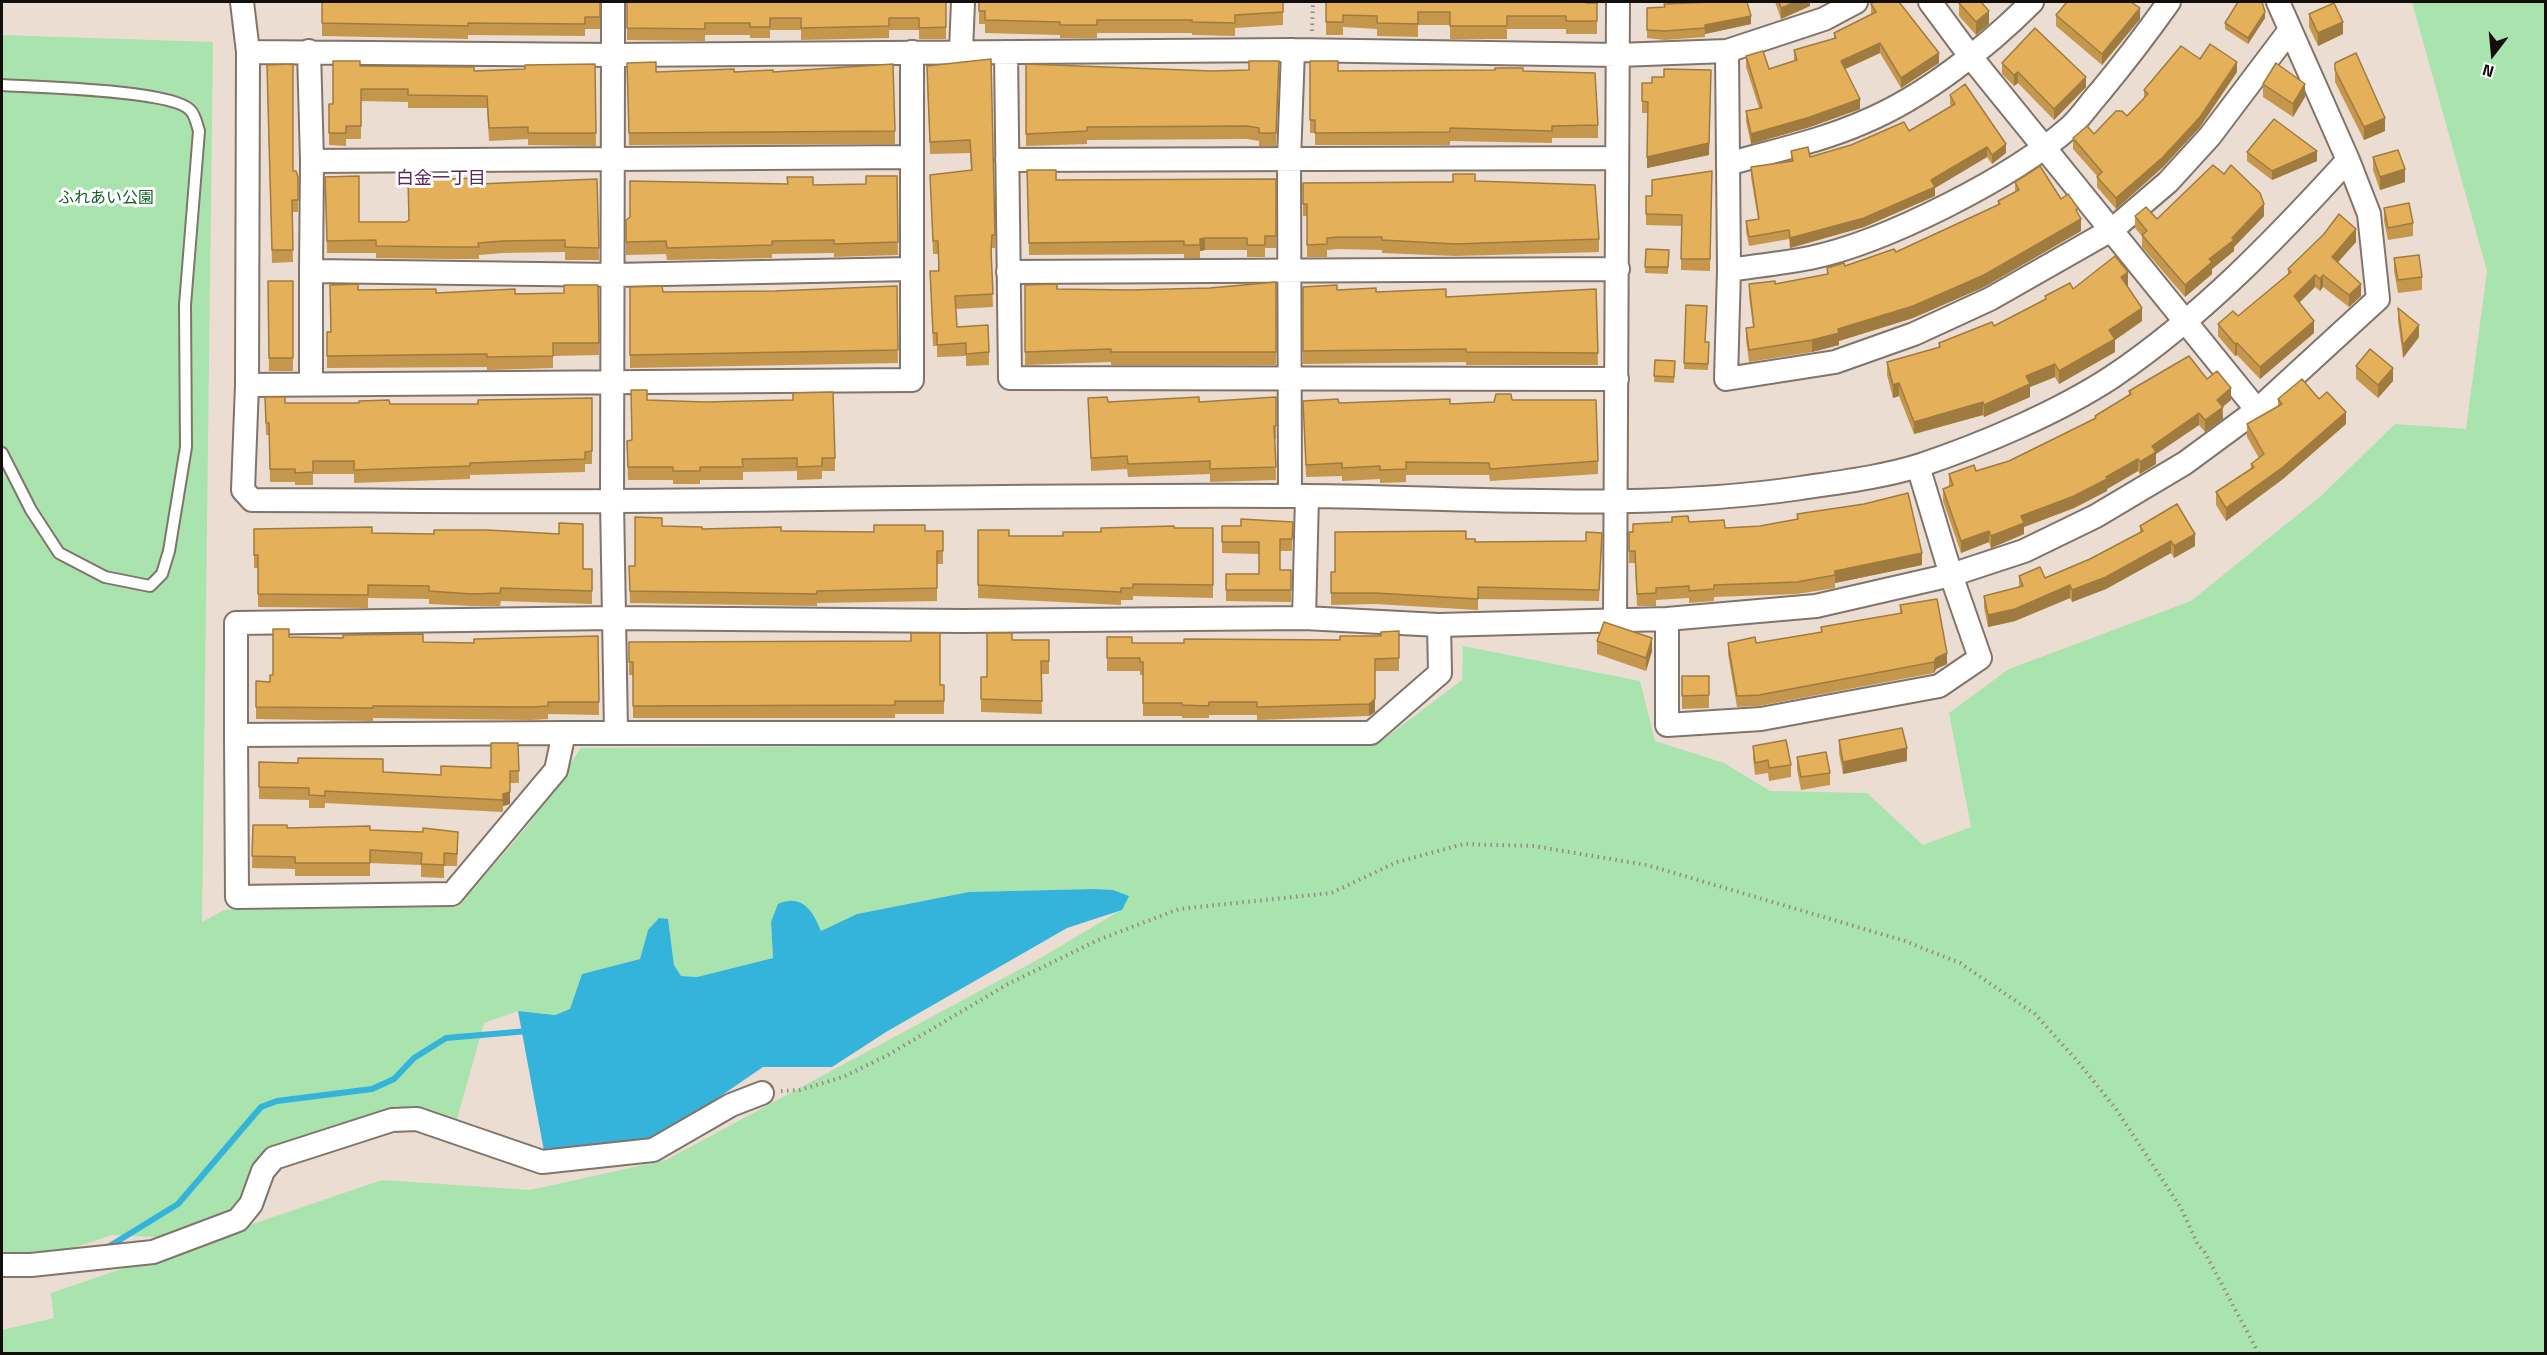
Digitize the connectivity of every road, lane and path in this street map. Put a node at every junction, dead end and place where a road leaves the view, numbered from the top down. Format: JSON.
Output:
{"nodes":[{"id":1,"x":243,"y":2,"type":"edge"},
{"id":2,"x":613,"y":2,"type":"edge"},
{"id":3,"x":963,"y":2,"type":"edge"},
{"id":4,"x":1313,"y":2,"type":"edge"},
{"id":5,"x":1618,"y":2,"type":"edge"},
{"id":6,"x":1856,"y":2,"type":"edge"},
{"id":7,"x":1930,"y":2,"type":"edge"},
{"id":8,"x":2032,"y":2,"type":"edge"},
{"id":9,"x":2169,"y":2,"type":"edge"},
{"id":10,"x":2277,"y":2,"type":"edge"},
{"id":11,"x":1312,"y":30,"type":"dead end"},
{"id":12,"x":2290,"y":30,"type":"junction"},
{"id":13,"x":1293,"y":50,"type":"junction"},
{"id":14,"x":309,"y":51,"type":"junction"},
{"id":15,"x":961,"y":51,"type":"junction"},
{"id":16,"x":1727,"y":51,"type":"junction"},
{"id":17,"x":248,"y":52,"type":"junction"},
{"id":18,"x":912,"y":52,"type":"junction"},
{"id":19,"x":1006,"y":52,"type":"junction"},
{"id":20,"x":613,"y":55,"type":"junction"},
{"id":21,"x":1618,"y":55,"type":"junction"},
{"id":22,"x":1970,"y":56,"type":"junction"},
{"id":23,"x":2,"y":85,"type":"edge"},
{"id":24,"x":2045,"y":147,"type":"junction"},
{"id":25,"x":911,"y":157,"type":"junction"},
{"id":26,"x":1617,"y":158,"type":"junction"},
{"id":27,"x":1289,"y":159,"type":"junction"},
{"id":28,"x":312,"y":160,"type":"junction"},
{"id":29,"x":612,"y":160,"type":"junction"},
{"id":30,"x":1007,"y":160,"type":"junction"},
{"id":31,"x":2348,"y":160,"type":"junction"},
{"id":32,"x":1728,"y":164,"type":"junction"},
{"id":33,"x":2113,"y":230,"type":"junction"},
{"id":34,"x":911,"y":269,"type":"junction"},
{"id":35,"x":1618,"y":269,"type":"junction"},
{"id":36,"x":1729,"y":270,"type":"junction"},
{"id":37,"x":311,"y":271,"type":"junction"},
{"id":38,"x":1290,"y":271,"type":"junction"},
{"id":39,"x":1008,"y":272,"type":"junction"},
{"id":40,"x":614,"y":275,"type":"junction"},
{"id":41,"x":2185,"y":319,"type":"junction"},
{"id":42,"x":1290,"y":379,"type":"junction"},
{"id":43,"x":1617,"y":379,"type":"junction"},
{"id":44,"x":613,"y":381,"type":"junction"},
{"id":45,"x":310,"y":383,"type":"junction"},
{"id":46,"x":247,"y":385,"type":"junction"},
{"id":47,"x":2257,"y":410,"type":"junction"},
{"id":48,"x":2,"y":453,"type":"edge"},
{"id":49,"x":1918,"y":466,"type":"junction"},
{"id":50,"x":1298,"y":496,"type":"junction"},
{"id":51,"x":612,"y":502,"type":"junction"},
{"id":52,"x":1617,"y":502,"type":"junction"},
{"id":53,"x":1951,"y":575,"type":"junction"},
{"id":54,"x":613,"y":618,"type":"junction"},
{"id":55,"x":1304,"y":618,"type":"junction"},
{"id":56,"x":1667,"y":619,"type":"junction"},
{"id":57,"x":1615,"y":621,"type":"junction"},
{"id":58,"x":1439,"y":625,"type":"junction"},
{"id":59,"x":616,"y":731,"type":"junction"},
{"id":60,"x":564,"y":733,"type":"junction"},
{"id":61,"x":236,"y":735,"type":"junction"},
{"id":62,"x":762,"y":1093,"type":"joint"},
{"id":63,"x":2,"y":1265,"type":"edge"},
{"id":64,"x":2259,"y":1353,"type":"edge"}],
"edges":[{"from":1,"to":17,"type":"street"},
{"from":2,"to":20,"type":"street"},
{"from":3,"to":15,"type":"street"},
{"from":4,"to":11,"type":"path"},
{"from":5,"to":21,"type":"street"},
{"from":6,"to":16,"type":"street"},
{"from":7,"to":22,"type":"street"},
{"from":8,"to":22,"type":"street"},
{"from":9,"to":24,"type":"street"},
{"from":10,"to":12,"type":"street"},
{"from":12,"to":31,"type":"street"},
{"from":12,"to":33,"type":"street"},
{"from":13,"to":19,"type":"street"},
{"from":13,"to":21,"type":"street"},
{"from":13,"to":27,"type":"street"},
{"from":14,"to":17,"type":"street"},
{"from":14,"to":20,"type":"street"},
{"from":14,"to":28,"type":"street"},
{"from":15,"to":18,"type":"street"},
{"from":15,"to":19,"type":"street"},
{"from":16,"to":21,"type":"street"},
{"from":16,"to":32,"type":"street"},
{"from":17,"to":46,"type":"street"},
{"from":18,"to":20,"type":"street"},
{"from":18,"to":25,"type":"street"},
{"from":19,"to":30,"type":"street"},
{"from":20,"to":29,"type":"street"},
{"from":21,"to":26,"type":"street"},
{"from":22,"to":24,"type":"street"},
{"from":22,"to":32,"type":"street"},
{"from":23,"to":48,"type":"lane"},
{"from":24,"to":33,"type":"street"},
{"from":24,"to":36,"type":"street"},
{"from":25,"to":29,"type":"street"},
{"from":25,"to":34,"type":"street"},
{"from":26,"to":27,"type":"street"},
{"from":26,"to":35,"type":"street"},
{"from":27,"to":30,"type":"street"},
{"from":27,"to":38,"type":"street"},
{"from":28,"to":29,"type":"street"},
{"from":28,"to":37,"type":"street"},
{"from":29,"to":40,"type":"street"},
{"from":30,"to":39,"type":"street"},
{"from":31,"to":41,"type":"street"},
{"from":31,"to":47,"type":"street"},
{"from":32,"to":36,"type":"street"},
{"from":33,"to":36,"type":"street"},
{"from":33,"to":41,"type":"street"},
{"from":34,"to":40,"type":"street"},
{"from":34,"to":44,"type":"street"},
{"from":35,"to":38,"type":"street"},
{"from":35,"to":43,"type":"street"},
{"from":37,"to":40,"type":"street"},
{"from":37,"to":45,"type":"street"},
{"from":38,"to":39,"type":"street"},
{"from":38,"to":42,"type":"street"},
{"from":39,"to":42,"type":"street"},
{"from":40,"to":44,"type":"street"},
{"from":41,"to":47,"type":"street"},
{"from":41,"to":49,"type":"street"},
{"from":42,"to":43,"type":"street"},
{"from":42,"to":50,"type":"street"},
{"from":43,"to":52,"type":"street"},
{"from":44,"to":45,"type":"street"},
{"from":44,"to":51,"type":"street"},
{"from":45,"to":46,"type":"street"},
{"from":46,"to":51,"type":"street"},
{"from":47,"to":53,"type":"street"},
{"from":49,"to":52,"type":"street"},
{"from":49,"to":53,"type":"street"},
{"from":50,"to":51,"type":"street"},
{"from":50,"to":52,"type":"street"},
{"from":50,"to":55,"type":"street"},
{"from":51,"to":54,"type":"street"},
{"from":52,"to":57,"type":"street"},
{"from":53,"to":56,"type":"street"},
{"from":53,"to":56,"type":"street"},
{"from":54,"to":55,"type":"street"},
{"from":54,"to":59,"type":"street"},
{"from":54,"to":61,"type":"street"},
{"from":55,"to":58,"type":"street"},
{"from":56,"to":57,"type":"street"},
{"from":57,"to":58,"type":"street"},
{"from":58,"to":59,"type":"street"},
{"from":59,"to":60,"type":"street"},
{"from":60,"to":61,"type":"street"},
{"from":60,"to":61,"type":"street"},
{"from":62,"to":63,"type":"street"},
{"from":62,"to":64,"type":"path"}]}
